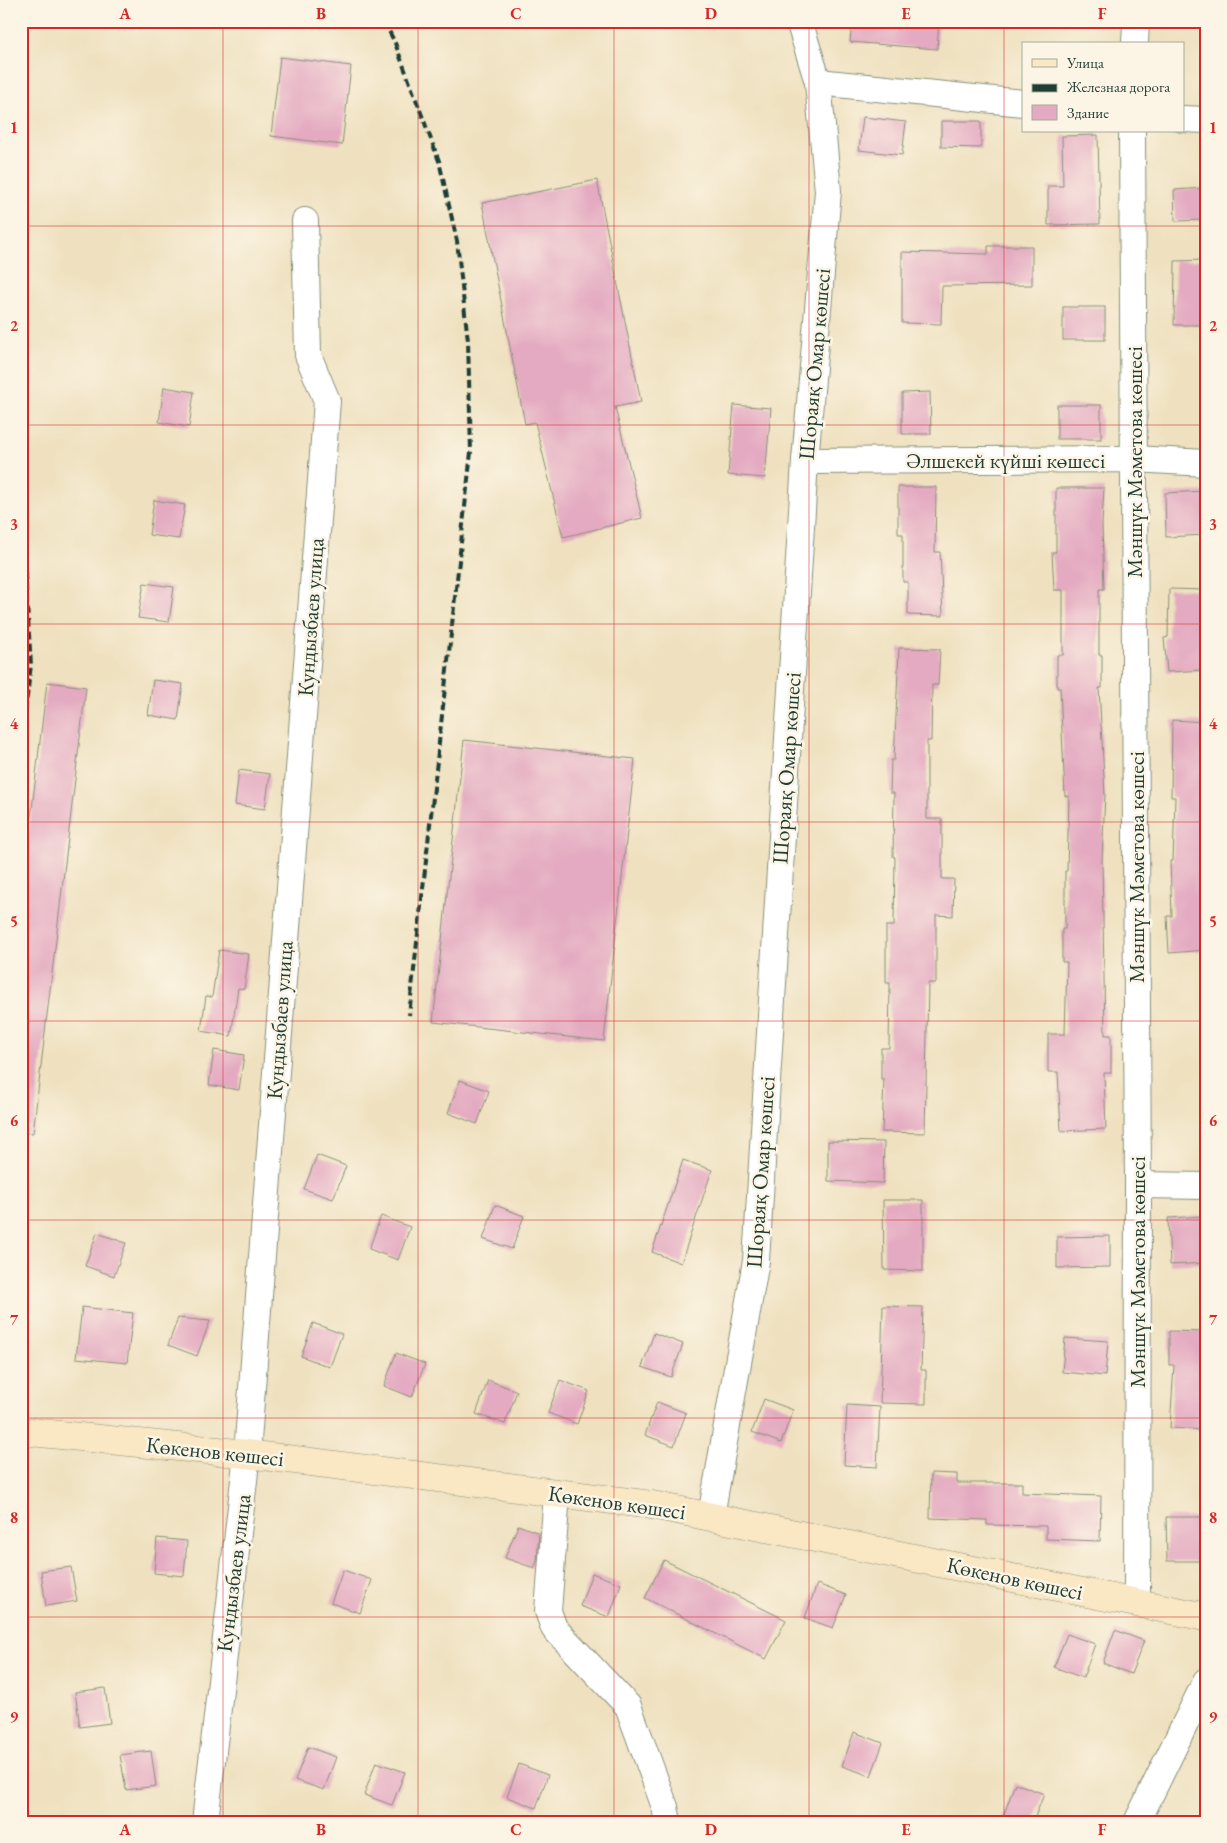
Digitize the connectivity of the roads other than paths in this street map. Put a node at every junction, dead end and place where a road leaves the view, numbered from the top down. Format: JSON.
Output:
{"nodes":[{"id":1,"x":799,"y":21,"type":"edge"},
{"id":2,"x":1136,"y":21,"type":"edge"},
{"id":3,"x":1135,"y":42,"type":"edge"},
{"id":4,"x":818,"y":82,"type":"junction"},
{"id":5,"x":1022,"y":103,"type":"edge"},
{"id":6,"x":1184,"y":119,"type":"edge"},
{"id":7,"x":1206,"y":120,"type":"edge"},
{"id":8,"x":1132,"y":132,"type":"edge"},
{"id":9,"x":305,"y":221,"type":"dead end"},
{"id":10,"x":1134,"y":459,"type":"junction"},
{"id":11,"x":806,"y":461,"type":"junction"},
{"id":12,"x":1206,"y":463,"type":"edge"},
{"id":13,"x":1138,"y":1185,"type":"junction"},
{"id":14,"x":1206,"y":1186,"type":"edge"},
{"id":15,"x":21,"y":1431,"type":"edge"},
{"id":16,"x":247,"y":1454,"type":"junction"},
{"id":17,"x":557,"y":1494,"type":"junction"},
{"id":18,"x":711,"y":1516,"type":"junction"},
{"id":19,"x":1136,"y":1603,"type":"junction"},
{"id":20,"x":1206,"y":1617,"type":"edge"},
{"id":21,"x":1206,"y":1681,"type":"edge"},
{"id":22,"x":205,"y":1822,"type":"edge"},
{"id":23,"x":668,"y":1822,"type":"edge"},
{"id":24,"x":1137,"y":1822,"type":"edge"}],
"edges":[{"from":1,"to":4,"type":"street","name":"Шораяқ Омар көшесі"},
{"from":2,"to":3,"type":"street"},
{"from":4,"to":5,"type":"street"},
{"from":4,"to":11,"type":"street","name":"Шораяқ Омар көшесі"},
{"from":6,"to":7,"type":"street"},
{"from":8,"to":10,"type":"street","name":"Мәншүк Мәметова көшесі"},
{"from":9,"to":16,"type":"street","name":"Кундызбаев улица"},
{"from":10,"to":11,"type":"street","name":"Әлшекей күйші көшесі"},
{"from":10,"to":12,"type":"street","name":"Әлшекей күйші көшесі"},
{"from":10,"to":13,"type":"street","name":"Мәншүк Мәметова көшесі"},
{"from":11,"to":18,"type":"street","name":"Шораяқ Омар көшесі"},
{"from":13,"to":14,"type":"street"},
{"from":13,"to":19,"type":"street","name":"Мәншүк Мәметова көшесі"},
{"from":15,"to":16,"type":"street","name":"Көкенов көшесі"},
{"from":16,"to":17,"type":"street","name":"Көкенов көшесі"},
{"from":16,"to":22,"type":"street","name":"Кундызбаев улица"},
{"from":17,"to":18,"type":"street","name":"Көкенов көшесі"},
{"from":17,"to":23,"type":"street"},
{"from":18,"to":19,"type":"street","name":"Көкенов көшесі"},
{"from":19,"to":20,"type":"street","name":"Көкенов көшесі"},
{"from":21,"to":24,"type":"street"}]}
